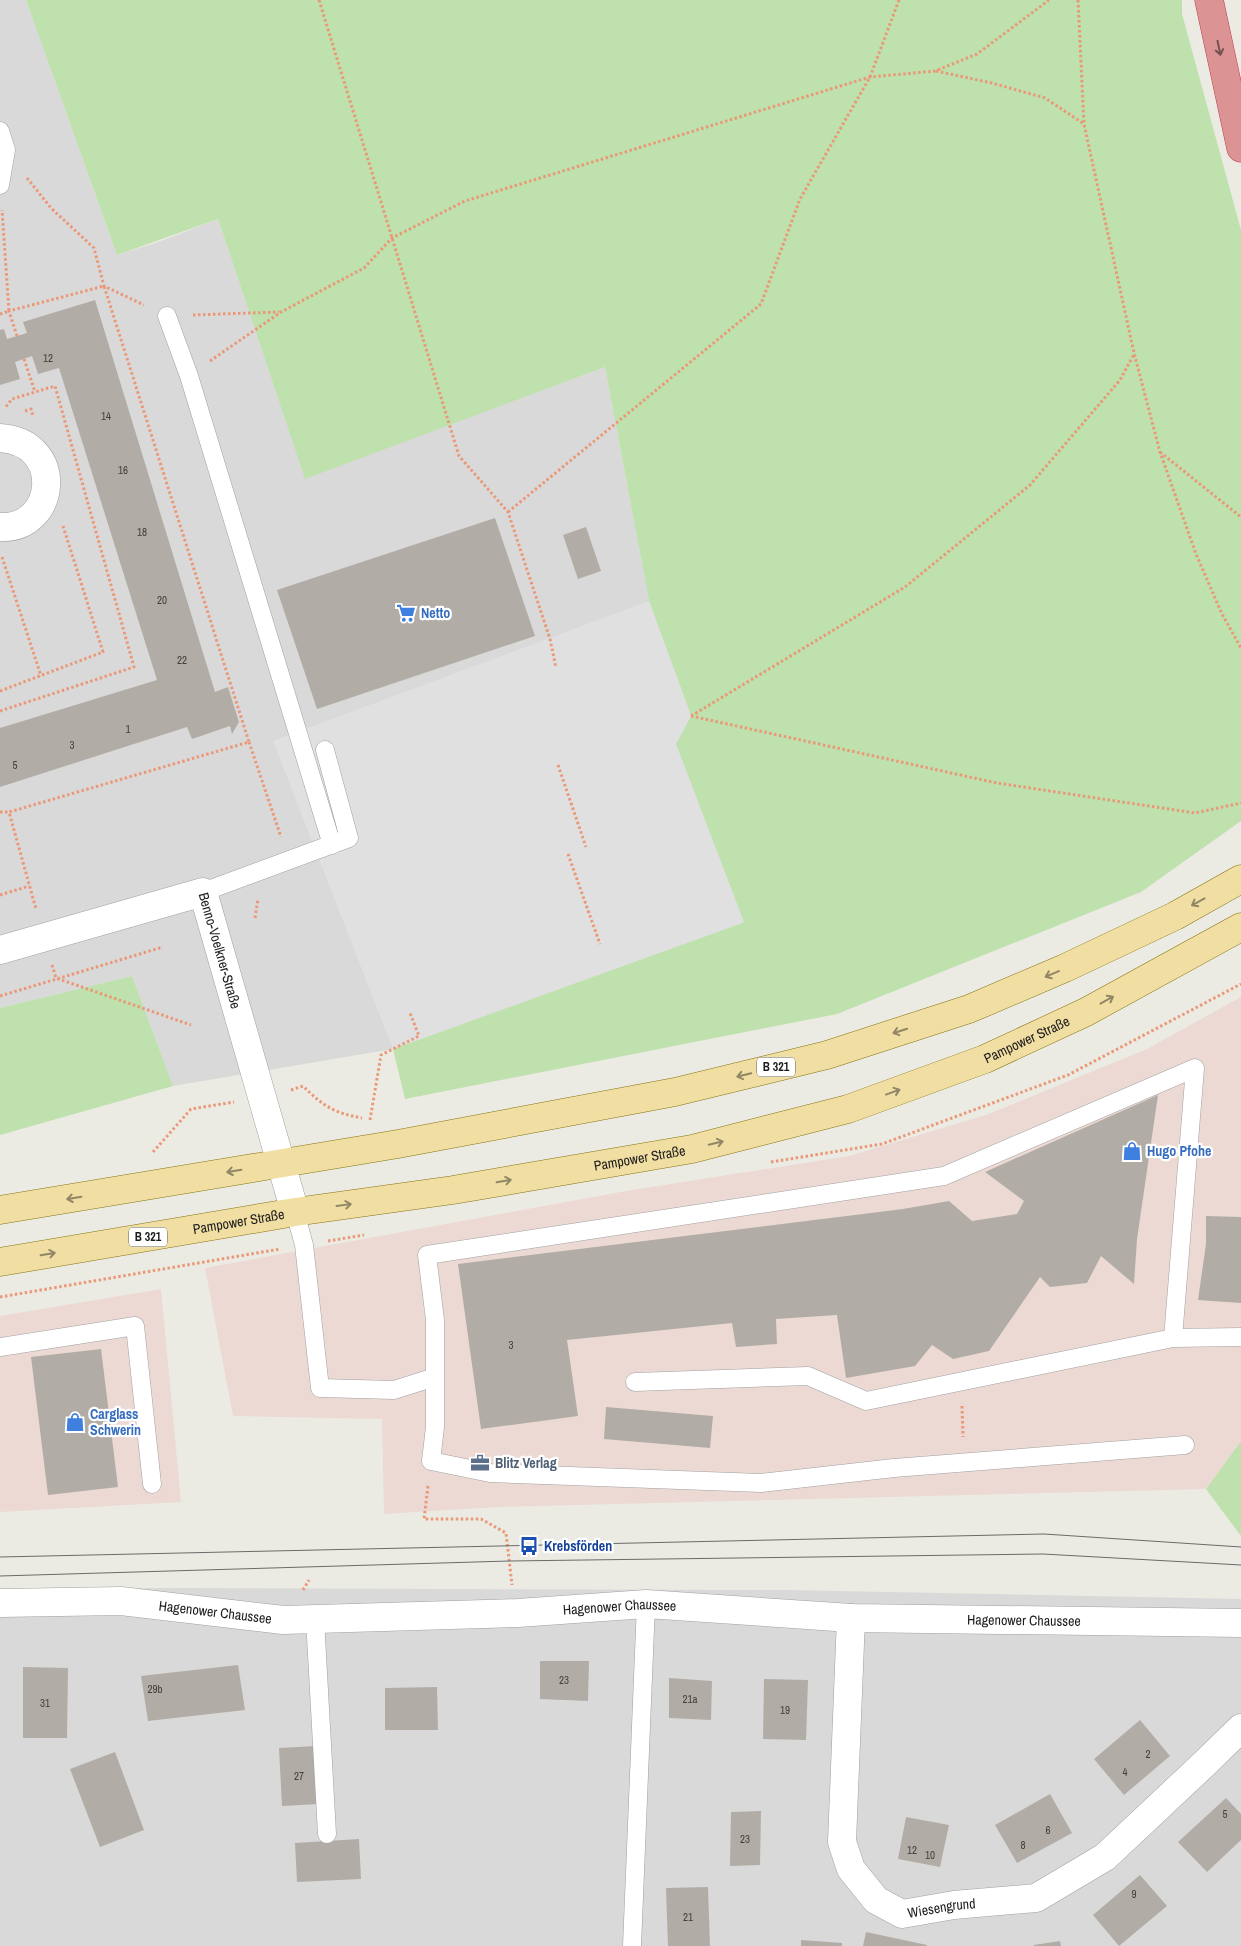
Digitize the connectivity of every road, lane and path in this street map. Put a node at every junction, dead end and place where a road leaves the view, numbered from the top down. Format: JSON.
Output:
{"nodes":[{"id":1,"x":319,"y":0,"type":"edge"},
{"id":2,"x":899,"y":0,"type":"edge"},
{"id":3,"x":1049,"y":0,"type":"edge"},
{"id":4,"x":1078,"y":0,"type":"edge"},
{"id":5,"x":1209,"y":0,"type":"edge"},
{"id":6,"x":935,"y":70,"type":"junction"},
{"id":7,"x":870,"y":77,"type":"junction"},
{"id":8,"x":1084,"y":124,"type":"junction"},
{"id":9,"x":0,"y":131,"type":"edge"},
{"id":10,"x":1241,"y":148,"type":"edge"},
{"id":11,"x":6,"y":150,"type":"junction"},
{"id":12,"x":0,"y":184,"type":"edge"},
{"id":13,"x":392,"y":238,"type":"junction"},
{"id":14,"x":104,"y":286,"type":"junction"},
{"id":15,"x":9,"y":312,"type":"junction"},
{"id":16,"x":281,"y":312,"type":"junction"},
{"id":17,"x":0,"y":314,"type":"edge"},
{"id":18,"x":168,"y":316,"type":"junction"},
{"id":19,"x":16,"y":336,"type":"dead end"},
{"id":20,"x":1134,"y":353,"type":"junction"},
{"id":21,"x":24,"y":359,"type":"dead end"},
{"id":22,"x":189,"y":376,"type":"junction"},
{"id":23,"x":34,"y":392,"type":"junction"},
{"id":24,"x":24,"y":412,"type":"dead end"},
{"id":25,"x":0,"y":414,"type":"edge"},
{"id":26,"x":33,"y":419,"type":"dead end"},
{"id":27,"x":0,"y":438,"type":"edge"},
{"id":28,"x":1160,"y":452,"type":"junction"},
{"id":29,"x":508,"y":512,"type":"junction"},
{"id":30,"x":1241,"y":517,"type":"edge"},
{"id":31,"x":62,"y":522,"type":"dead end"},
{"id":32,"x":0,"y":527,"type":"edge"},
{"id":33,"x":0,"y":551,"type":"edge"},
{"id":34,"x":1241,"y":648,"type":"edge"},
{"id":35,"x":556,"y":668,"type":"dead end"},
{"id":36,"x":40,"y":676,"type":"junction"},
{"id":37,"x":0,"y":691,"type":"edge"},
{"id":38,"x":0,"y":711,"type":"edge"},
{"id":39,"x":249,"y":742,"type":"junction"},
{"id":40,"x":325,"y":750,"type":"dead end"},
{"id":41,"x":558,"y":765,"type":"dead end"},
{"id":42,"x":1241,"y":803,"type":"edge"},
{"id":43,"x":0,"y":812,"type":"edge"},
{"id":44,"x":8,"y":812,"type":"junction"},
{"id":45,"x":332,"y":845,"type":"junction"},
{"id":46,"x":586,"y":847,"type":"dead end"},
{"id":47,"x":568,"y":854,"type":"dead end"},
{"id":48,"x":289,"y":862,"type":"junction"},
{"id":49,"x":1241,"y":879,"type":"edge"},
{"id":50,"x":29,"y":886,"type":"junction"},
{"id":51,"x":203,"y":892,"type":"junction"},
{"id":52,"x":0,"y":895,"type":"edge"},
{"id":53,"x":1241,"y":927,"type":"edge"},
{"id":54,"x":44,"y":938,"type":"junction"},
{"id":55,"x":600,"y":944,"type":"dead end"},
{"id":56,"x":163,"y":947,"type":"dead end"},
{"id":57,"x":0,"y":950,"type":"edge"},
{"id":58,"x":56,"y":978,"type":"junction"},
{"id":59,"x":0,"y":996,"type":"edge"},
{"id":60,"x":191,"y":1025,"type":"dead end"},
{"id":61,"x":264,"y":1097,"type":"junction"},
{"id":62,"x":377,"y":1118,"type":"dead end"},
{"id":63,"x":145,"y":1154,"type":"dead end"},
{"id":64,"x":282,"y":1163,"type":"junction"},
{"id":65,"x":0,"y":1210,"type":"edge"},
{"id":66,"x":295,"y":1212,"type":"junction"},
{"id":67,"x":304,"y":1245,"type":"junction"},
{"id":68,"x":0,"y":1262,"type":"edge"},
{"id":69,"x":0,"y":1297,"type":"edge"},
{"id":70,"x":1241,"y":1337,"type":"edge"},
{"id":71,"x":1173,"y":1338,"type":"junction"},
{"id":72,"x":0,"y":1347,"type":"edge"},
{"id":73,"x":434,"y":1377,"type":"junction"},
{"id":74,"x":635,"y":1382,"type":"dead end"},
{"id":75,"x":959,"y":1382,"type":"junction"},
{"id":76,"x":1185,"y":1445,"type":"dead end"},
{"id":77,"x":431,"y":1460,"type":"junction"},
{"id":78,"x":961,"y":1463,"type":"junction"},
{"id":79,"x":152,"y":1484,"type":"dead end"},
{"id":80,"x":0,"y":1603,"type":"edge"},
{"id":81,"x":646,"y":1604,"type":"junction"},
{"id":82,"x":518,"y":1613,"type":"junction"},
{"id":83,"x":851,"y":1618,"type":"junction"},
{"id":84,"x":315,"y":1619,"type":"junction"},
{"id":85,"x":1241,"y":1623,"type":"edge"},
{"id":86,"x":1241,"y":1728,"type":"edge"},
{"id":87,"x":327,"y":1834,"type":"dead end"},
{"id":88,"x":632,"y":1946,"type":"edge"}],
"edges":[{"from":1,"to":13,"type":"path"},
{"from":2,"to":7,"type":"path"},
{"from":3,"to":6,"type":"path"},
{"from":4,"to":8,"type":"path"},
{"from":5,"to":10,"type":"highway","one_way":true},
{"from":6,"to":7,"type":"path"},
{"from":6,"to":8,"type":"path"},
{"from":7,"to":13,"type":"path"},
{"from":7,"to":29,"type":"path"},
{"from":8,"to":20,"type":"path"},
{"from":9,"to":11,"type":"lane"},
{"from":11,"to":12,"type":"lane"},
{"from":11,"to":14,"type":"path"},
{"from":12,"to":15,"type":"path"},
{"from":13,"to":16,"type":"path"},
{"from":13,"to":29,"type":"path"},
{"from":14,"to":15,"type":"path"},
{"from":14,"to":18,"type":"path"},
{"from":14,"to":39,"type":"path"},
{"from":15,"to":17,"type":"path"},
{"from":15,"to":19,"type":"path"},
{"from":16,"to":18,"type":"path"},
{"from":16,"to":22,"type":"path"},
{"from":18,"to":22,"type":"lane"},
{"from":20,"to":28,"type":"path"},
{"from":20,"to":42,"type":"path"},
{"from":21,"to":23,"type":"path"},
{"from":22,"to":45,"type":"lane"},
{"from":23,"to":25,"type":"path"},
{"from":23,"to":38,"type":"path"},
{"from":24,"to":26,"type":"path"},
{"from":27,"to":32,"type":"street"},
{"from":28,"to":30,"type":"path"},
{"from":28,"to":34,"type":"path"},
{"from":29,"to":35,"type":"path"},
{"from":31,"to":36,"type":"path"},
{"from":33,"to":36,"type":"path"},
{"from":36,"to":37,"type":"path"},
{"from":39,"to":44,"type":"path"},
{"from":39,"to":48,"type":"path"},
{"from":40,"to":45,"type":"lane"},
{"from":41,"to":46,"type":"path"},
{"from":43,"to":44,"type":"path"},
{"from":44,"to":50,"type":"path"},
{"from":45,"to":48,"type":"lane"},
{"from":47,"to":55,"type":"path"},
{"from":48,"to":51,"type":"lane"},
{"from":49,"to":64,"type":"main road","number":"B 321","one_way":true},
{"from":50,"to":52,"type":"path"},
{"from":50,"to":54,"type":"path"},
{"from":51,"to":54,"type":"street","name":"Benno-Voelkner-Straße"},
{"from":51,"to":61,"type":"street","name":"Benno-Voelkner-Straße"},
{"from":66,"to":53,"type":"main road","name":"Pampower Straße","number":"B 321","one_way":true},
{"from":54,"to":57,"type":"street","name":"Benno-Voelkner-Straße"},
{"from":54,"to":58,"type":"path"},
{"from":56,"to":58,"type":"path"},
{"from":58,"to":59,"type":"path"},
{"from":58,"to":60,"type":"path"},
{"from":61,"to":62,"type":"path"},
{"from":61,"to":63,"type":"path"},
{"from":61,"to":64,"type":"street","name":"Benno-Voelkner-Straße"},
{"from":64,"to":65,"type":"main road","number":"B 321","one_way":true},
{"from":64,"to":66,"type":"street","name":"Benno-Voelkner-Straße"},
{"from":66,"to":67,"type":"lane"},
{"from":68,"to":66,"type":"main road","name":"Pampower Straße","number":"B 321","one_way":true},
{"from":67,"to":69,"type":"path"},
{"from":67,"to":73,"type":"lane"},
{"from":70,"to":71,"type":"lane"},
{"from":71,"to":73,"type":"lane"},
{"from":71,"to":75,"type":"lane"},
{"from":72,"to":79,"type":"lane"},
{"from":73,"to":77,"type":"lane"},
{"from":74,"to":75,"type":"lane"},
{"from":75,"to":78,"type":"path"},
{"from":76,"to":78,"type":"lane"},
{"from":77,"to":78,"type":"lane"},
{"from":77,"to":82,"type":"path"},
{"from":80,"to":84,"type":"street","name":"Hagenower Chaussee"},
{"from":81,"to":82,"type":"street","name":"Hagenower Chaussee"},
{"from":81,"to":83,"type":"street","name":"Hagenower Chaussee"},
{"from":81,"to":88,"type":"lane"},
{"from":82,"to":84,"type":"street","name":"Hagenower Chaussee"},
{"from":83,"to":85,"type":"street","name":"Hagenower Chaussee"},
{"from":83,"to":86,"type":"street","name":"Wiesengrund"},
{"from":84,"to":87,"type":"lane"}]}
